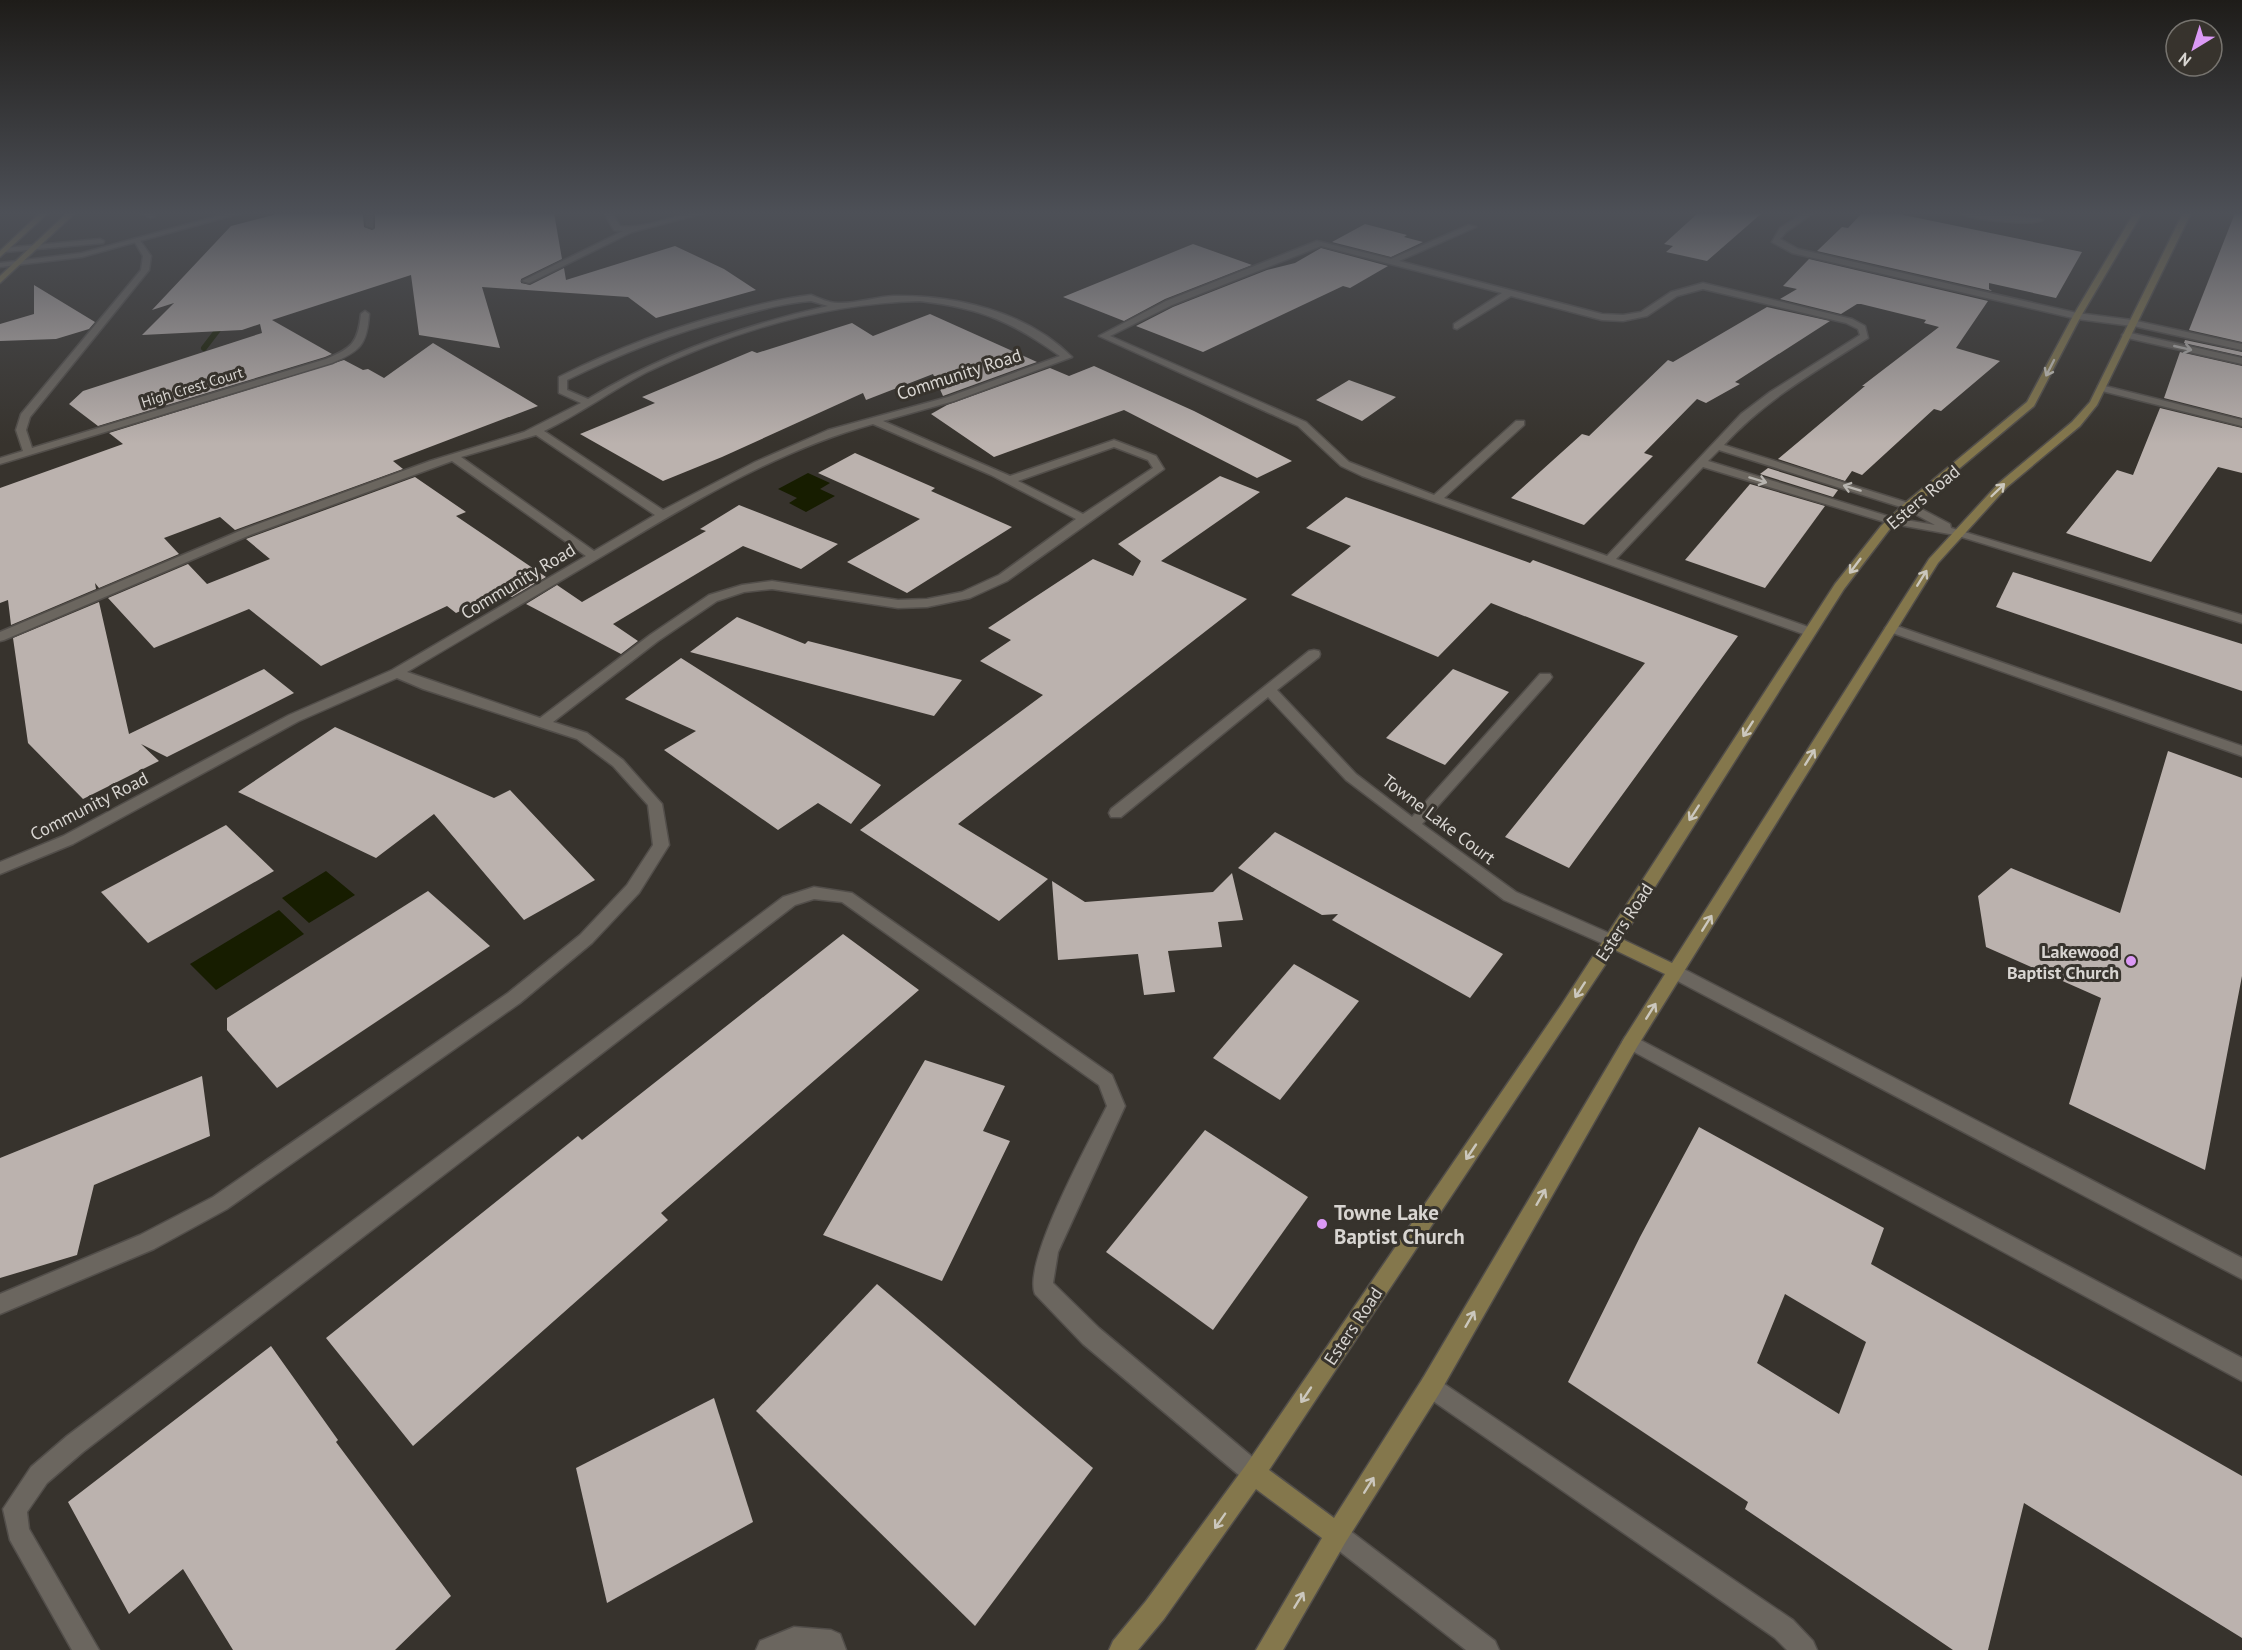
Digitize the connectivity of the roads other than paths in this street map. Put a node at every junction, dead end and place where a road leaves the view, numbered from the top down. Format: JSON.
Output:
{"nodes":[{"id":1,"x":129,"y":290,"type":"edge"},
{"id":2,"x":1202,"y":290,"type":"edge"},
{"id":3,"x":1497,"y":290,"type":"edge"},
{"id":4,"x":1688,"y":290,"type":"edge"},
{"id":5,"x":1718,"y":290,"type":"edge"},
{"id":6,"x":1964,"y":290,"type":"edge"},
{"id":7,"x":2092,"y":290,"type":"edge"},
{"id":8,"x":2148,"y":290,"type":"edge"},
{"id":9,"x":1509,"y":293,"type":"junction"},
{"id":10,"x":838,"y":306,"type":"junction"},
{"id":11,"x":365,"y":315,"type":"dead end"},
{"id":12,"x":2077,"y":316,"type":"junction"},
{"id":13,"x":2132,"y":323,"type":"junction"},
{"id":14,"x":1457,"y":326,"type":"dead end"},
{"id":15,"x":2126,"y":335,"type":"junction"},
{"id":16,"x":2242,"y":347,"type":"edge"},
{"id":17,"x":2242,"y":361,"type":"edge"},
{"id":18,"x":2101,"y":388,"type":"junction"},
{"id":19,"x":587,"y":402,"type":"junction"},
{"id":20,"x":872,"y":420,"type":"junction"},
{"id":21,"x":1520,"y":423,"type":"dead end"},
{"id":22,"x":2242,"y":423,"type":"edge"},
{"id":23,"x":537,"y":430,"type":"junction"},
{"id":24,"x":1718,"y":446,"type":"junction"},
{"id":25,"x":29,"y":452,"type":"junction"},
{"id":26,"x":454,"y":457,"type":"junction"},
{"id":27,"x":0,"y":461,"type":"edge"},
{"id":28,"x":1702,"y":463,"type":"junction"},
{"id":29,"x":1010,"y":480,"type":"junction"},
{"id":30,"x":1435,"y":500,"type":"junction"},
{"id":31,"x":1908,"y":506,"type":"junction"},
{"id":32,"x":663,"y":515,"type":"junction"},
{"id":33,"x":1084,"y":519,"type":"junction"},
{"id":34,"x":1892,"y":521,"type":"junction"},
{"id":35,"x":1957,"y":532,"type":"junction"},
{"id":36,"x":594,"y":556,"type":"junction"},
{"id":37,"x":1609,"y":560,"type":"junction"},
{"id":38,"x":2242,"y":619,"type":"edge"},
{"id":39,"x":1891,"y":628,"type":"junction"},
{"id":40,"x":1810,"y":632,"type":"junction"},
{"id":41,"x":0,"y":637,"type":"edge"},
{"id":42,"x":1314,"y":654,"type":"dead end"},
{"id":43,"x":397,"y":673,"type":"junction"},
{"id":44,"x":1545,"y":677,"type":"dead end"},
{"id":45,"x":1269,"y":690,"type":"junction"},
{"id":46,"x":542,"y":724,"type":"junction"},
{"id":47,"x":2242,"y":751,"type":"edge"},
{"id":48,"x":1116,"y":813,"type":"dead end"},
{"id":49,"x":1413,"y":825,"type":"junction"},
{"id":50,"x":0,"y":868,"type":"edge"},
{"id":51,"x":1612,"y":941,"type":"junction"},
{"id":52,"x":1676,"y":972,"type":"junction"},
{"id":53,"x":1631,"y":1042,"type":"junction"},
{"id":54,"x":2242,"y":1269,"type":"edge"},
{"id":55,"x":0,"y":1304,"type":"edge"},
{"id":56,"x":2242,"y":1370,"type":"edge"},
{"id":57,"x":1431,"y":1386,"type":"junction"},
{"id":58,"x":1254,"y":1473,"type":"junction"},
{"id":59,"x":1337,"y":1535,"type":"junction"},
{"id":60,"x":86,"y":1650,"type":"edge"},
{"id":61,"x":769,"y":1650,"type":"edge"},
{"id":62,"x":833,"y":1650,"type":"edge"},
{"id":63,"x":1122,"y":1650,"type":"edge"},
{"id":64,"x":1269,"y":1650,"type":"edge"},
{"id":65,"x":1486,"y":1650,"type":"edge"},
{"id":66,"x":1804,"y":1650,"type":"edge"}],
"edges":[{"from":1,"to":25,"type":"street"},
{"from":2,"to":30,"type":"street"},
{"from":3,"to":9,"type":"street"},
{"from":4,"to":9,"type":"street"},
{"from":5,"to":24,"type":"street"},
{"from":6,"to":12,"type":"street"},
{"from":7,"to":12,"type":"main road","name":"Esters Road"},
{"from":8,"to":13,"type":"main road"},
{"from":9,"to":14,"type":"street"},
{"from":10,"to":19,"type":"street"},
{"from":10,"to":19,"type":"street"},
{"from":10,"to":20,"type":"street","name":"Community Road"},
{"from":11,"to":25,"type":"street","name":"High Crest Court"},
{"from":12,"to":13,"type":"street"},
{"from":12,"to":15,"type":"street"},
{"from":12,"to":31,"type":"main road","name":"Esters Road","one_way":true},
{"from":13,"to":15,"type":"main road"},
{"from":13,"to":16,"type":"street"},
{"from":15,"to":17,"type":"street","one_way":true},
{"from":15,"to":18,"type":"main road"},
{"from":18,"to":22,"type":"street"},
{"from":35,"to":18,"type":"main road","one_way":true},
{"from":19,"to":23,"type":"street"},
{"from":20,"to":29,"type":"street"},
{"from":20,"to":32,"type":"street","name":"Community Road"},
{"from":21,"to":30,"type":"street"},
{"from":23,"to":26,"type":"street"},
{"from":23,"to":32,"type":"street"},
{"from":24,"to":28,"type":"street"},
{"from":31,"to":24,"type":"street","one_way":true},
{"from":25,"to":27,"type":"street","name":"High Crest Court"},
{"from":26,"to":36,"type":"street"},
{"from":26,"to":41,"type":"street"},
{"from":28,"to":34,"type":"street","one_way":true},
{"from":28,"to":37,"type":"street"},
{"from":29,"to":33,"type":"street"},
{"from":29,"to":33,"type":"street"},
{"from":30,"to":37,"type":"street"},
{"from":31,"to":34,"type":"main road","name":"Esters Road"},
{"from":31,"to":35,"type":"street"},
{"from":32,"to":36,"type":"street","name":"Community Road"},
{"from":33,"to":46,"type":"street"},
{"from":34,"to":35,"type":"street"},
{"from":34,"to":40,"type":"main road","name":"Esters Road","one_way":true},
{"from":35,"to":38,"type":"street"},
{"from":39,"to":35,"type":"main road","one_way":true},
{"from":36,"to":43,"type":"street","name":"Community Road"},
{"from":37,"to":40,"type":"street"},
{"from":39,"to":47,"type":"street"},
{"from":52,"to":39,"type":"main road","one_way":true},
{"from":40,"to":51,"type":"main road","name":"Esters Road","one_way":true},
{"from":42,"to":45,"type":"street"},
{"from":43,"to":46,"type":"street"},
{"from":43,"to":50,"type":"street","name":"Community Road"},
{"from":44,"to":49,"type":"street"},
{"from":45,"to":48,"type":"street"},
{"from":45,"to":49,"type":"street","name":"Towne Lake Court"},
{"from":46,"to":55,"type":"street"},
{"from":49,"to":51,"type":"street","name":"Towne Lake Court"},
{"from":51,"to":52,"type":"main road"},
{"from":51,"to":58,"type":"main road","name":"Esters Road","one_way":true},
{"from":53,"to":52,"type":"main road","one_way":true},
{"from":52,"to":54,"type":"street"},
{"from":53,"to":56,"type":"street"},
{"from":57,"to":53,"type":"main road","one_way":true},
{"from":59,"to":57,"type":"main road","one_way":true},
{"from":57,"to":66,"type":"street"},
{"from":58,"to":59,"type":"main road"},
{"from":58,"to":60,"type":"street"},
{"from":58,"to":63,"type":"main road","name":"Esters Road","one_way":true},
{"from":64,"to":59,"type":"main road","one_way":true},
{"from":59,"to":65,"type":"street"},
{"from":61,"to":62,"type":"street"}]}
